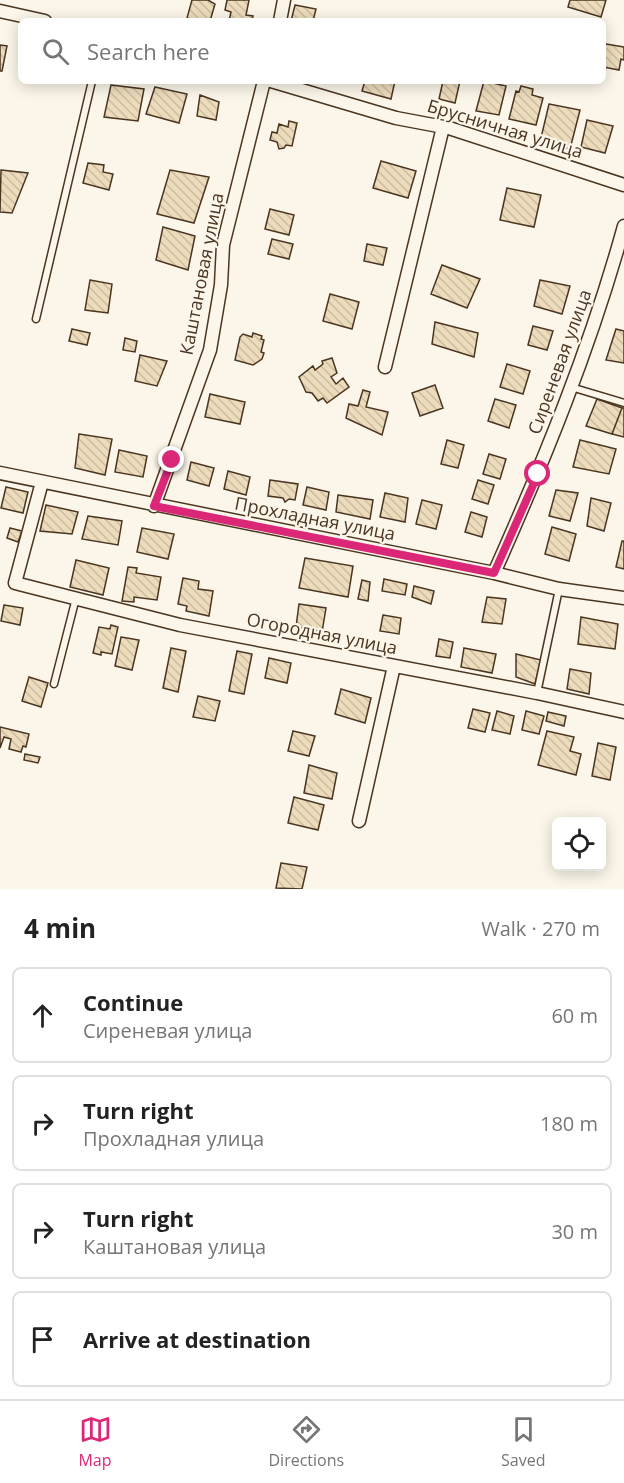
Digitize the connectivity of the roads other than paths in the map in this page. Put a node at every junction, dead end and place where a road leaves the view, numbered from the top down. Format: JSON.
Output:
{"nodes":[{"id":1,"x":284,"y":0,"type":"edge"},
{"id":2,"x":0,"y":11,"type":"edge"},
{"id":3,"x":32,"y":18,"type":"edge"},
{"id":4,"x":281,"y":18,"type":"edge"},
{"id":5,"x":91,"y":84,"type":"edge"},
{"id":6,"x":263,"y":84,"type":"edge"},
{"id":7,"x":281,"y":84,"type":"edge"},
{"id":8,"x":443,"y":127,"type":"junction"},
{"id":9,"x":624,"y":185,"type":"edge"},
{"id":10,"x":624,"y":226,"type":"edge"},
{"id":11,"x":36,"y":319,"type":"dead end"},
{"id":12,"x":385,"y":367,"type":"dead end"},
{"id":13,"x":571,"y":387,"type":"junction"},
{"id":14,"x":624,"y":403,"type":"edge"},
{"id":15,"x":0,"y":473,"type":"edge"},
{"id":16,"x":42,"y":482,"type":"junction"},
{"id":17,"x":154,"y":506,"type":"junction"},
{"id":18,"x":494,"y":573,"type":"junction"},
{"id":19,"x":560,"y":589,"type":"junction"},
{"id":20,"x":76,"y":598,"type":"junction"},
{"id":21,"x":624,"y":598,"type":"edge"},
{"id":22,"x":394,"y":666,"type":"junction"},
{"id":23,"x":54,"y":684,"type":"dead end"},
{"id":24,"x":537,"y":693,"type":"junction"},
{"id":25,"x":624,"y":712,"type":"edge"},
{"id":26,"x":359,"y":821,"type":"dead end"}],
"edges":[{"from":1,"to":4,"type":"street"},
{"from":2,"to":3,"type":"street"},
{"from":5,"to":11,"type":"lane"},
{"from":6,"to":17,"type":"street","name":"Каштановая улица"},
{"from":7,"to":8,"type":"street","name":"Брусничная улица"},
{"from":8,"to":9,"type":"street","name":"Брусничная улица"},
{"from":8,"to":12,"type":"street"},
{"from":10,"to":13,"type":"street","name":"Сиреневая улица"},
{"from":13,"to":14,"type":"lane"},
{"from":13,"to":18,"type":"street","name":"Сиреневая улица"},
{"from":15,"to":16,"type":"street","name":"Прохладная улица"},
{"from":16,"to":17,"type":"street","name":"Прохладная улица"},
{"from":16,"to":20,"type":"street","name":"Огородная улица"},
{"from":17,"to":18,"type":"street","name":"Прохладная улица"},
{"from":18,"to":19,"type":"street","name":"Прохладная улица"},
{"from":19,"to":21,"type":"street","name":"Прохладная улица"},
{"from":19,"to":24,"type":"lane"},
{"from":20,"to":22,"type":"street","name":"Огородная улица"},
{"from":20,"to":23,"type":"lane"},
{"from":22,"to":24,"type":"street","name":"Огородная улица"},
{"from":22,"to":26,"type":"street"},
{"from":24,"to":25,"type":"street","name":"Огородная улица"}]}
